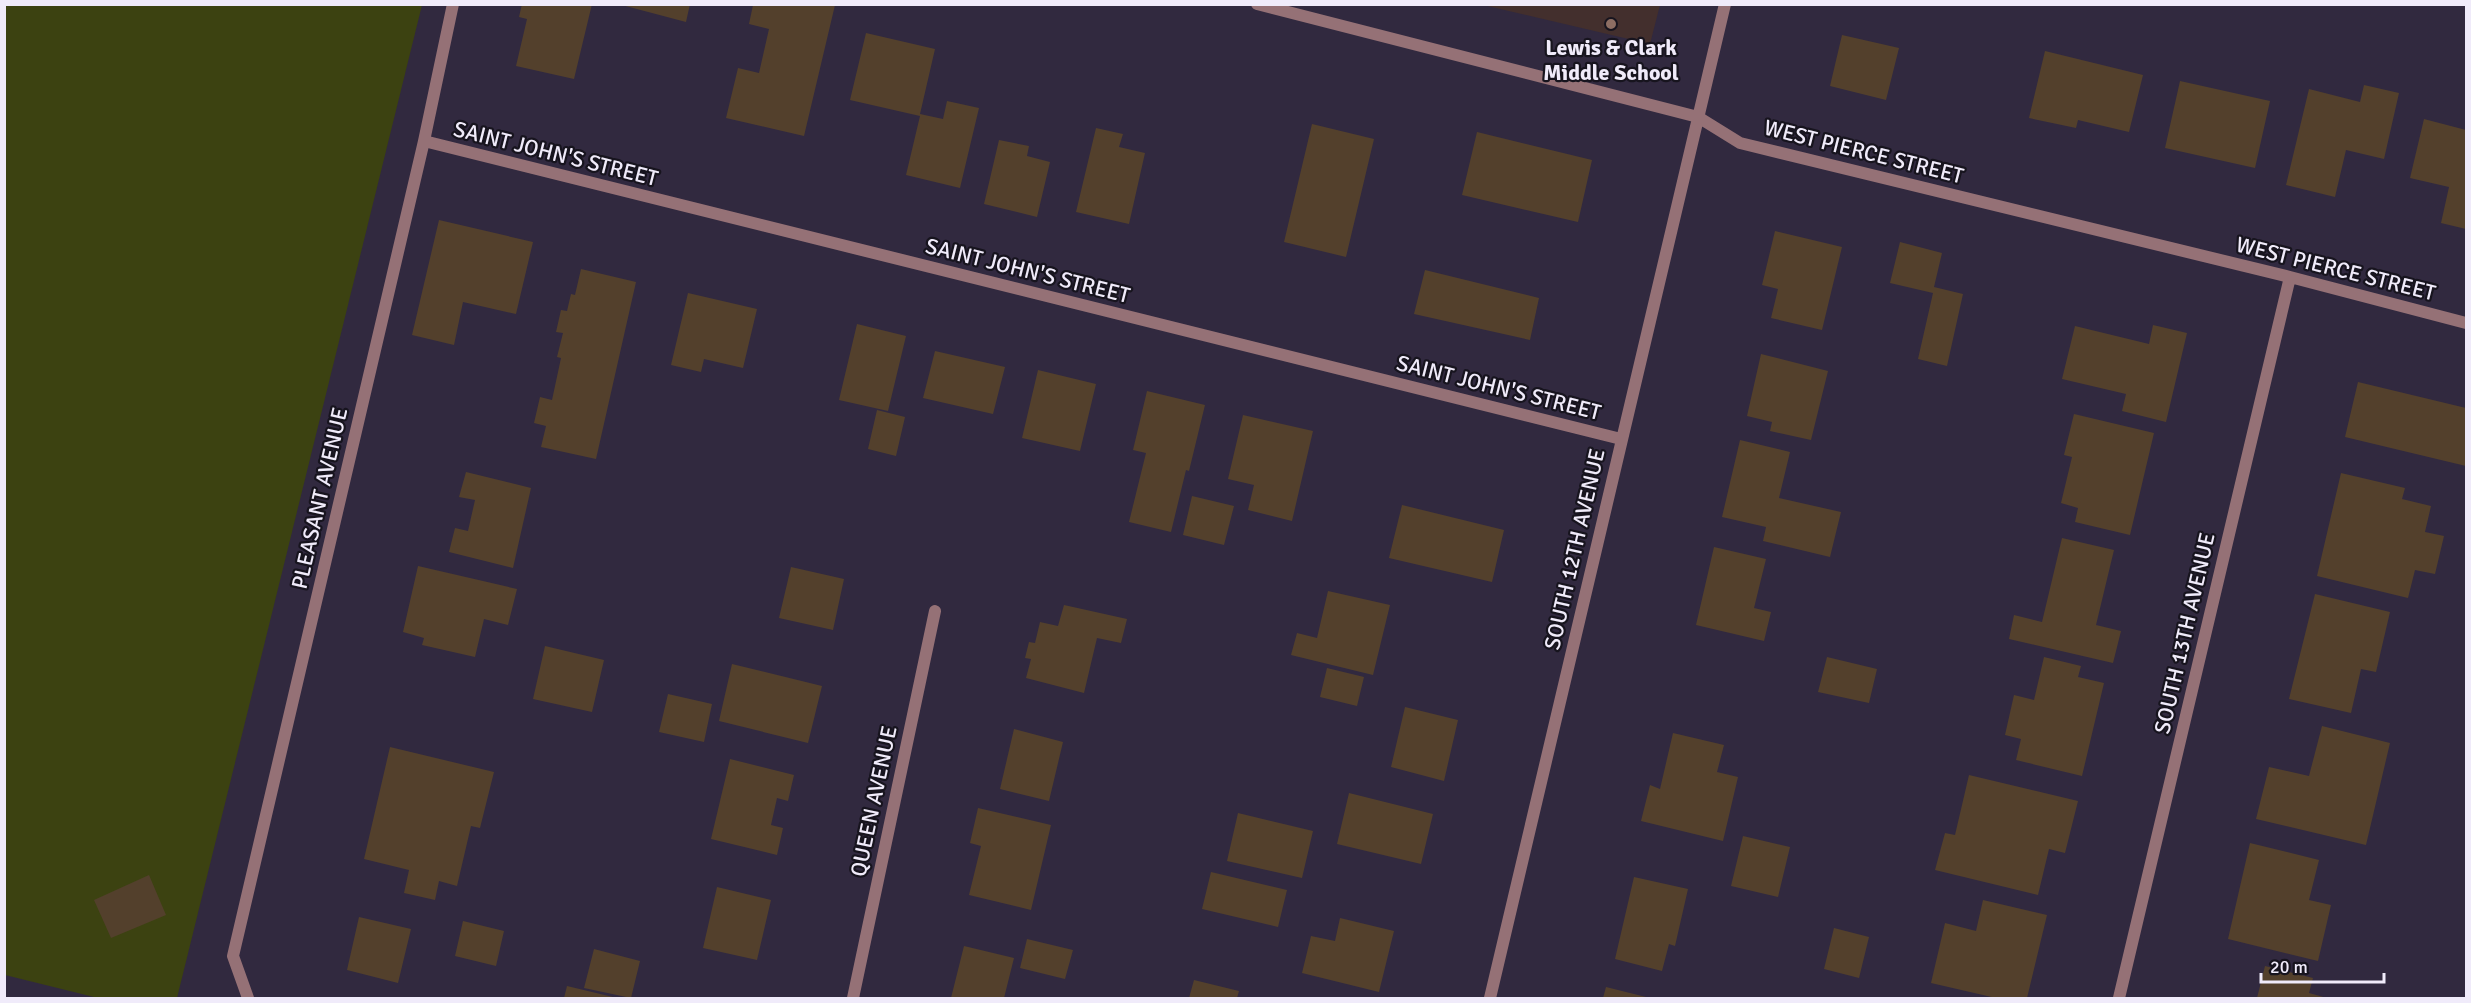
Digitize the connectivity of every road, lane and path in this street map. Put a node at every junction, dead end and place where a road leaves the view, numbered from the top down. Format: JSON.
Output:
{"nodes":[{"id":1,"x":453,"y":4,"type":"edge"},
{"id":2,"x":1257,"y":4,"type":"edge"},
{"id":3,"x":1725,"y":4,"type":"edge"},
{"id":4,"x":1698,"y":117,"type":"junction"},
{"id":5,"x":424,"y":141,"type":"junction"},
{"id":6,"x":2290,"y":277,"type":"junction"},
{"id":7,"x":2466,"y":323,"type":"edge"},
{"id":8,"x":1621,"y":439,"type":"junction"},
{"id":9,"x":935,"y":611,"type":"dead end"},
{"id":10,"x":248,"y":999,"type":"edge"},
{"id":11,"x":853,"y":999,"type":"edge"},
{"id":12,"x":1490,"y":999,"type":"edge"},
{"id":13,"x":2119,"y":999,"type":"edge"}],
"edges":[{"from":1,"to":5,"type":"street","name":"PLEASANT AVENUE"},
{"from":2,"to":4,"type":"street","name":"WEST PIERCE STREET"},
{"from":3,"to":4,"type":"street","name":"SOUTH 12TH AVENUE"},
{"from":4,"to":6,"type":"street","name":"WEST PIERCE STREET"},
{"from":4,"to":8,"type":"street","name":"SOUTH 12TH AVENUE"},
{"from":5,"to":8,"type":"street","name":"SAINT JOHN'S STREET"},
{"from":5,"to":10,"type":"street","name":"PLEASANT AVENUE"},
{"from":6,"to":7,"type":"street","name":"WEST PIERCE STREET"},
{"from":6,"to":13,"type":"street","name":"SOUTH 13TH AVENUE"},
{"from":8,"to":12,"type":"street","name":"SOUTH 12TH AVENUE"},
{"from":9,"to":11,"type":"street","name":"QUEEN AVENUE"}]}
